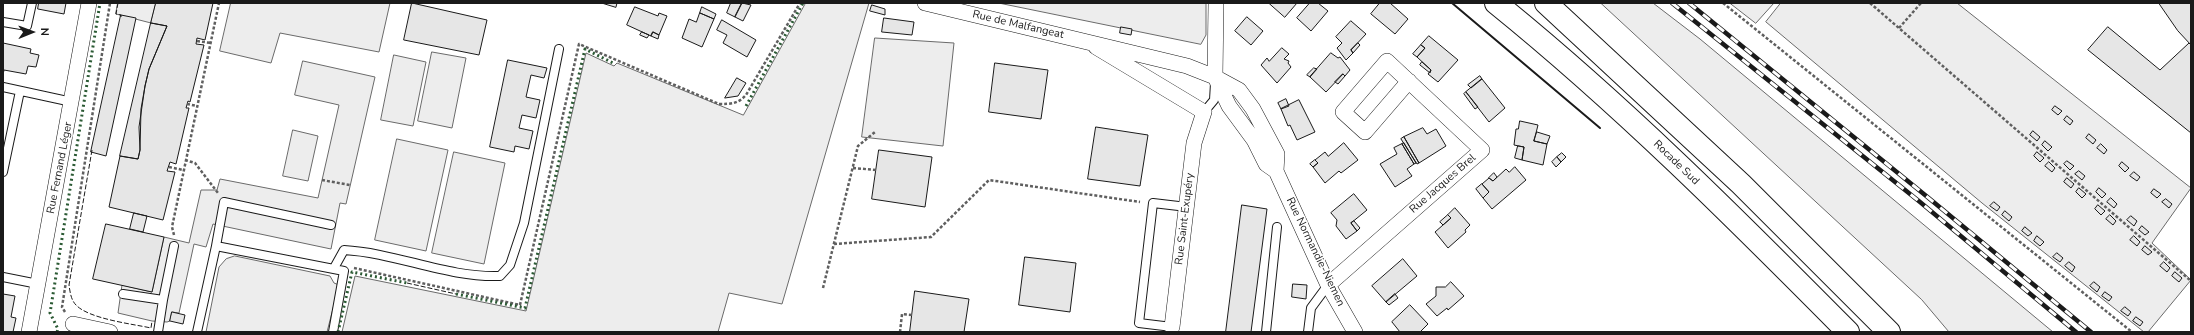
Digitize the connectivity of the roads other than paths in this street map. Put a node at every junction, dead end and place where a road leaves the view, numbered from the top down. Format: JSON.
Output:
{"nodes":[{"id":1,"x":32,"y":3,"type":"edge"},
{"id":2,"x":89,"y":3,"type":"edge"},
{"id":3,"x":925,"y":3,"type":"edge"},
{"id":4,"x":1216,"y":3,"type":"edge"},
{"id":5,"x":1496,"y":3,"type":"edge"},
{"id":6,"x":1546,"y":3,"type":"edge"},
{"id":7,"x":3,"y":22,"type":"edge"},
{"id":8,"x":1087,"y":41,"type":"junction"},
{"id":9,"x":559,"y":49,"type":"dead end"},
{"id":10,"x":1215,"y":77,"type":"junction"},
{"id":11,"x":1409,"y":81,"type":"junction"},
{"id":12,"x":3,"y":88,"type":"edge"},
{"id":13,"x":20,"y":91,"type":"junction"},
{"id":14,"x":72,"y":102,"type":"junction"},
{"id":15,"x":1204,"y":112,"type":"junction"},
{"id":16,"x":3,"y":172,"type":"edge"},
{"id":17,"x":1186,"y":207,"type":"junction"},
{"id":18,"x":331,"y":225,"type":"dead end"},
{"id":19,"x":1277,"y":227,"type":"dead end"},
{"id":20,"x":174,"y":246,"type":"road end"},
{"id":21,"x":216,"y":246,"type":"junction"},
{"id":22,"x":334,"y":268,"type":"junction"},
{"id":23,"x":3,"y":277,"type":"edge"},
{"id":24,"x":38,"y":284,"type":"junction"},
{"id":25,"x":1328,"y":284,"type":"junction"},
{"id":26,"x":123,"y":294,"type":"dead end"},
{"id":27,"x":163,"y":300,"type":"junction"},
{"id":28,"x":71,"y":321,"type":"road end"},
{"id":29,"x":1172,"y":326,"type":"joint"},
{"id":30,"x":29,"y":332,"type":"edge"},
{"id":31,"x":110,"y":332,"type":"edge"},
{"id":32,"x":158,"y":332,"type":"edge"},
{"id":33,"x":197,"y":332,"type":"edge"},
{"id":34,"x":333,"y":332,"type":"edge"},
{"id":35,"x":1266,"y":332,"type":"edge"},
{"id":36,"x":1308,"y":332,"type":"edge"},
{"id":37,"x":1355,"y":332,"type":"edge"},
{"id":38,"x":1848,"y":332,"type":"edge"},
{"id":39,"x":1889,"y":332,"type":"edge"}],
"edges":[{"from":1,"to":7,"type":"lane"},
{"from":2,"to":14,"type":"street","name":"Rue Fernand Léger"},
{"from":3,"to":8,"type":"street","name":"Rue de Malfangeat"},
{"from":4,"to":10,"type":"street"},
{"from":5,"to":38,"type":"highway","name":"Rocade Sud"},
{"from":6,"to":39,"type":"highway"},
{"from":8,"to":10,"type":"street","name":"Rue de Malfangeat"},
{"from":8,"to":15,"type":"street","name":"Rue de Malfangeat"},
{"from":9,"to":22,"type":"lane"},
{"from":10,"to":15,"type":"lane"},
{"from":10,"to":25,"type":"street","name":"Rue Normandie-Niemen"},
{"from":11,"to":11,"type":"street","name":"Rue Jacques Brel"},
{"from":11,"to":25,"type":"street","name":"Rue Jacques Brel"},
{"from":12,"to":13,"type":"lane"},
{"from":13,"to":14,"type":"lane"},
{"from":13,"to":16,"type":"lane"},
{"from":14,"to":24,"type":"street","name":"Rue Fernand Léger"},
{"from":15,"to":17,"type":"street","name":"Rue Saint-Exupéry"},
{"from":17,"to":29,"type":"street","name":"Rue Saint-Exupéry"},
{"from":17,"to":29,"type":"lane"},
{"from":18,"to":21,"type":"lane"},
{"from":19,"to":35,"type":"lane"},
{"from":20,"to":27,"type":"lane"},
{"from":21,"to":22,"type":"lane"},
{"from":21,"to":33,"type":"lane"},
{"from":22,"to":34,"type":"lane"},
{"from":23,"to":24,"type":"lane"},
{"from":24,"to":30,"type":"street","name":"Rue Fernand Léger"},
{"from":25,"to":36,"type":"lane"},
{"from":25,"to":37,"type":"street","name":"Rue Normandie-Niemen"},
{"from":26,"to":27,"type":"lane"},
{"from":27,"to":32,"type":"lane"},
{"from":28,"to":31,"type":"street"}]}
